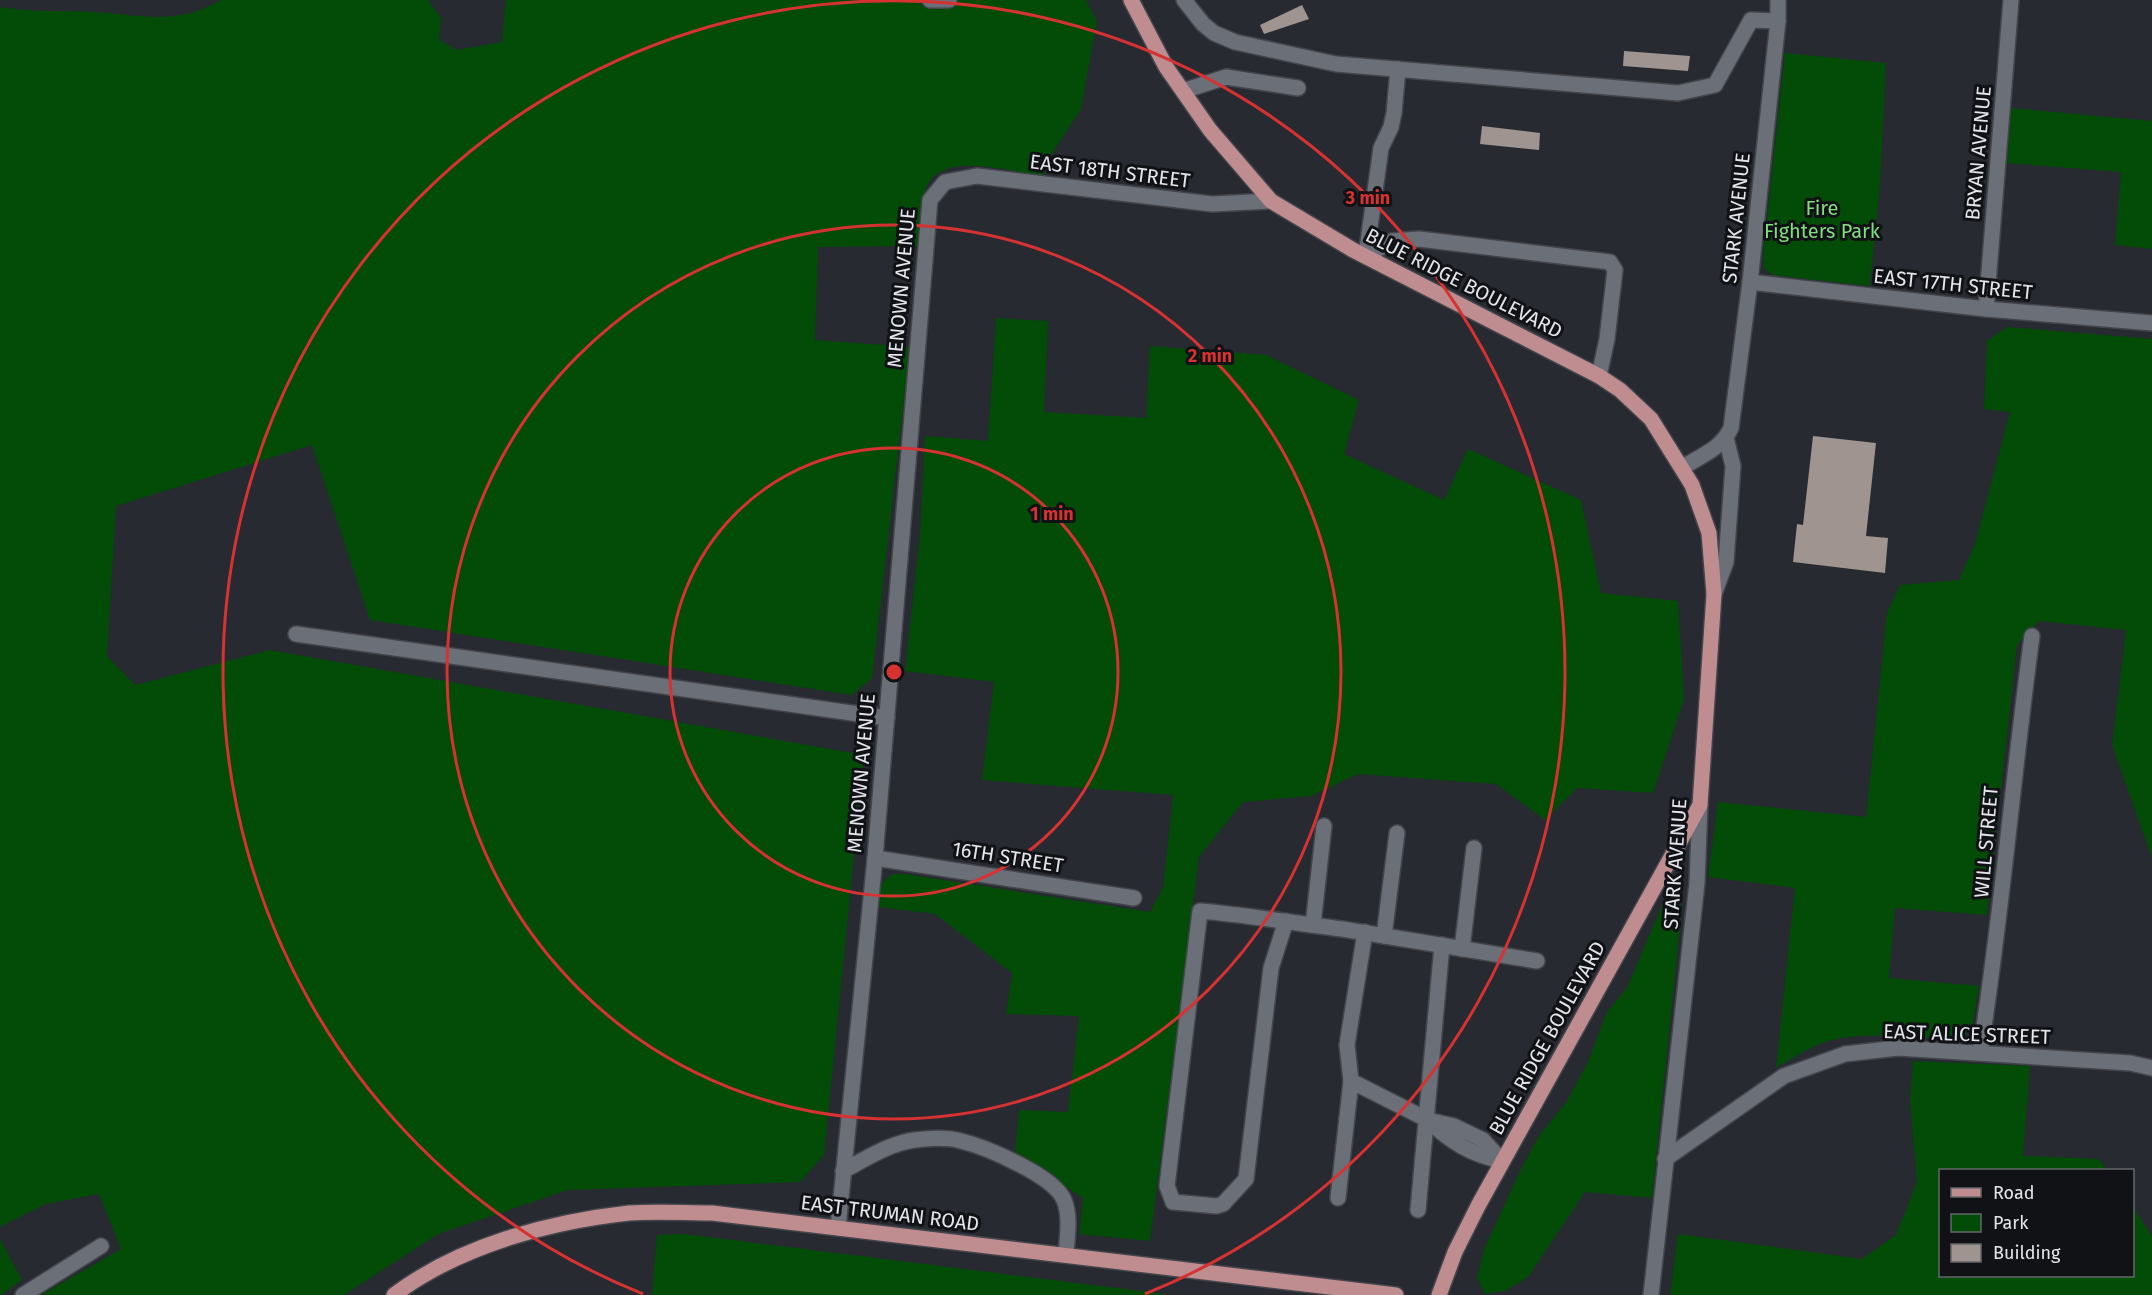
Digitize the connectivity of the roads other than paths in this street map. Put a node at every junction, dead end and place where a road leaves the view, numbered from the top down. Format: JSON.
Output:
{"nodes":[{"id":1,"x":930,"y":0,"type":"edge"},
{"id":2,"x":949,"y":0,"type":"edge"},
{"id":3,"x":1131,"y":0,"type":"edge"},
{"id":4,"x":1184,"y":0,"type":"edge"},
{"id":5,"x":1777,"y":0,"type":"edge"},
{"id":6,"x":2011,"y":0,"type":"edge"},
{"id":7,"x":1778,"y":21,"type":"junction"},
{"id":8,"x":1398,"y":69,"type":"junction"},
{"id":9,"x":1298,"y":88,"type":"dead end"},
{"id":10,"x":1183,"y":91,"type":"junction"},
{"id":11,"x":945,"y":182,"type":"joint"},
{"id":12,"x":1271,"y":201,"type":"junction"},
{"id":13,"x":1366,"y":256,"type":"junction"},
{"id":14,"x":1750,"y":282,"type":"junction"},
{"id":15,"x":1986,"y":309,"type":"junction"},
{"id":16,"x":2152,"y":323,"type":"edge"},
{"id":17,"x":1599,"y":376,"type":"junction"},
{"id":18,"x":1726,"y":438,"type":"junction"},
{"id":19,"x":1683,"y":467,"type":"junction"},
{"id":20,"x":1714,"y":594,"type":"junction"},
{"id":21,"x":296,"y":634,"type":"dead end"},
{"id":22,"x":2032,"y":636,"type":"dead end"},
{"id":23,"x":887,"y":718,"type":"junction"},
{"id":24,"x":1700,"y":805,"type":"junction"},
{"id":25,"x":1324,"y":826,"type":"dead end"},
{"id":26,"x":1397,"y":833,"type":"dead end"},
{"id":27,"x":1474,"y":848,"type":"dead end"},
{"id":28,"x":875,"y":858,"type":"junction"},
{"id":29,"x":1134,"y":898,"type":"dead end"},
{"id":30,"x":1286,"y":921,"type":"junction"},
{"id":31,"x":1313,"y":925,"type":"junction"},
{"id":32,"x":1365,"y":932,"type":"junction"},
{"id":33,"x":1383,"y":936,"type":"junction"},
{"id":34,"x":1442,"y":945,"type":"junction"},
{"id":35,"x":1462,"y":949,"type":"junction"},
{"id":36,"x":1537,"y":961,"type":"dead end"},
{"id":37,"x":1980,"y":1053,"type":"junction"},
{"id":38,"x":2152,"y":1068,"type":"edge"},
{"id":39,"x":1351,"y":1081,"type":"junction"},
{"id":40,"x":1428,"y":1120,"type":"junction"},
{"id":41,"x":1665,"y":1159,"type":"junction"},
{"id":42,"x":1503,"y":1161,"type":"junction"},
{"id":43,"x":843,"y":1171,"type":"junction"},
{"id":44,"x":1338,"y":1198,"type":"dead end"},
{"id":45,"x":1418,"y":1210,"type":"dead end"},
{"id":46,"x":838,"y":1228,"type":"junction"},
{"id":47,"x":101,"y":1246,"type":"dead end"},
{"id":48,"x":1066,"y":1255,"type":"junction"},
{"id":49,"x":23,"y":1295,"type":"edge"},
{"id":50,"x":394,"y":1295,"type":"edge"},
{"id":51,"x":1396,"y":1295,"type":"edge"},
{"id":52,"x":1440,"y":1295,"type":"edge"},
{"id":53,"x":1651,"y":1295,"type":"edge"}],
"edges":[{"from":1,"to":2,"type":"street"},
{"from":3,"to":10,"type":"main road","name":"BLUE RIDGE BOULEVARD"},
{"from":4,"to":8,"type":"street"},
{"from":5,"to":7,"type":"street","name":"STARK AVENUE"},
{"from":6,"to":15,"type":"street","name":"BRYAN AVENUE"},
{"from":7,"to":8,"type":"street"},
{"from":7,"to":14,"type":"street","name":"STARK AVENUE"},
{"from":8,"to":13,"type":"street"},
{"from":9,"to":10,"type":"street"},
{"from":10,"to":12,"type":"main road","name":"BLUE RIDGE BOULEVARD"},
{"from":11,"to":12,"type":"street","name":"EAST 18TH STREET"},
{"from":11,"to":23,"type":"street","name":"MENOWN AVENUE"},
{"from":12,"to":13,"type":"main road","name":"BLUE RIDGE BOULEVARD"},
{"from":13,"to":17,"type":"main road","name":"BLUE RIDGE BOULEVARD"},
{"from":13,"to":17,"type":"street"},
{"from":14,"to":15,"type":"street","name":"EAST 17TH STREET"},
{"from":14,"to":18,"type":"street","name":"STARK AVENUE"},
{"from":15,"to":16,"type":"street","name":"EAST 17TH STREET"},
{"from":17,"to":19,"type":"main road","name":"BLUE RIDGE BOULEVARD"},
{"from":18,"to":19,"type":"street"},
{"from":18,"to":20,"type":"street","name":"STARK AVENUE"},
{"from":19,"to":20,"type":"main road","name":"BLUE RIDGE BOULEVARD"},
{"from":20,"to":24,"type":"main road","name":"STARK AVENUE"},
{"from":21,"to":23,"type":"street"},
{"from":22,"to":37,"type":"street","name":"WILL STREET"},
{"from":23,"to":28,"type":"street","name":"MENOWN AVENUE"},
{"from":24,"to":41,"type":"street","name":"STARK AVENUE"},
{"from":24,"to":42,"type":"main road","name":"BLUE RIDGE BOULEVARD"},
{"from":25,"to":31,"type":"street"},
{"from":26,"to":33,"type":"street"},
{"from":27,"to":35,"type":"street"},
{"from":28,"to":29,"type":"street","name":"16TH STREET"},
{"from":28,"to":43,"type":"street","name":"MENOWN AVENUE"},
{"from":30,"to":30,"type":"street"},
{"from":30,"to":31,"type":"street"},
{"from":31,"to":32,"type":"street"},
{"from":32,"to":33,"type":"street"},
{"from":32,"to":39,"type":"street"},
{"from":33,"to":34,"type":"street"},
{"from":34,"to":35,"type":"street"},
{"from":34,"to":40,"type":"street"},
{"from":35,"to":36,"type":"street"},
{"from":37,"to":38,"type":"street","name":"EAST ALICE STREET"},
{"from":37,"to":41,"type":"street","name":"EAST ALICE STREET"},
{"from":39,"to":40,"type":"street"},
{"from":39,"to":44,"type":"street"},
{"from":40,"to":42,"type":"street"},
{"from":40,"to":45,"type":"street"},
{"from":41,"to":53,"type":"street","name":"STARK AVENUE"},
{"from":42,"to":52,"type":"main road","name":"BLUE RIDGE BOULEVARD"},
{"from":43,"to":46,"type":"street","name":"MENOWN AVENUE"},
{"from":43,"to":48,"type":"street"},
{"from":46,"to":48,"type":"main road","name":"EAST TRUMAN ROAD"},
{"from":46,"to":50,"type":"main road","name":"EAST TRUMAN ROAD"},
{"from":47,"to":49,"type":"street"},
{"from":48,"to":51,"type":"main road","name":"EAST TRUMAN ROAD"}]}
